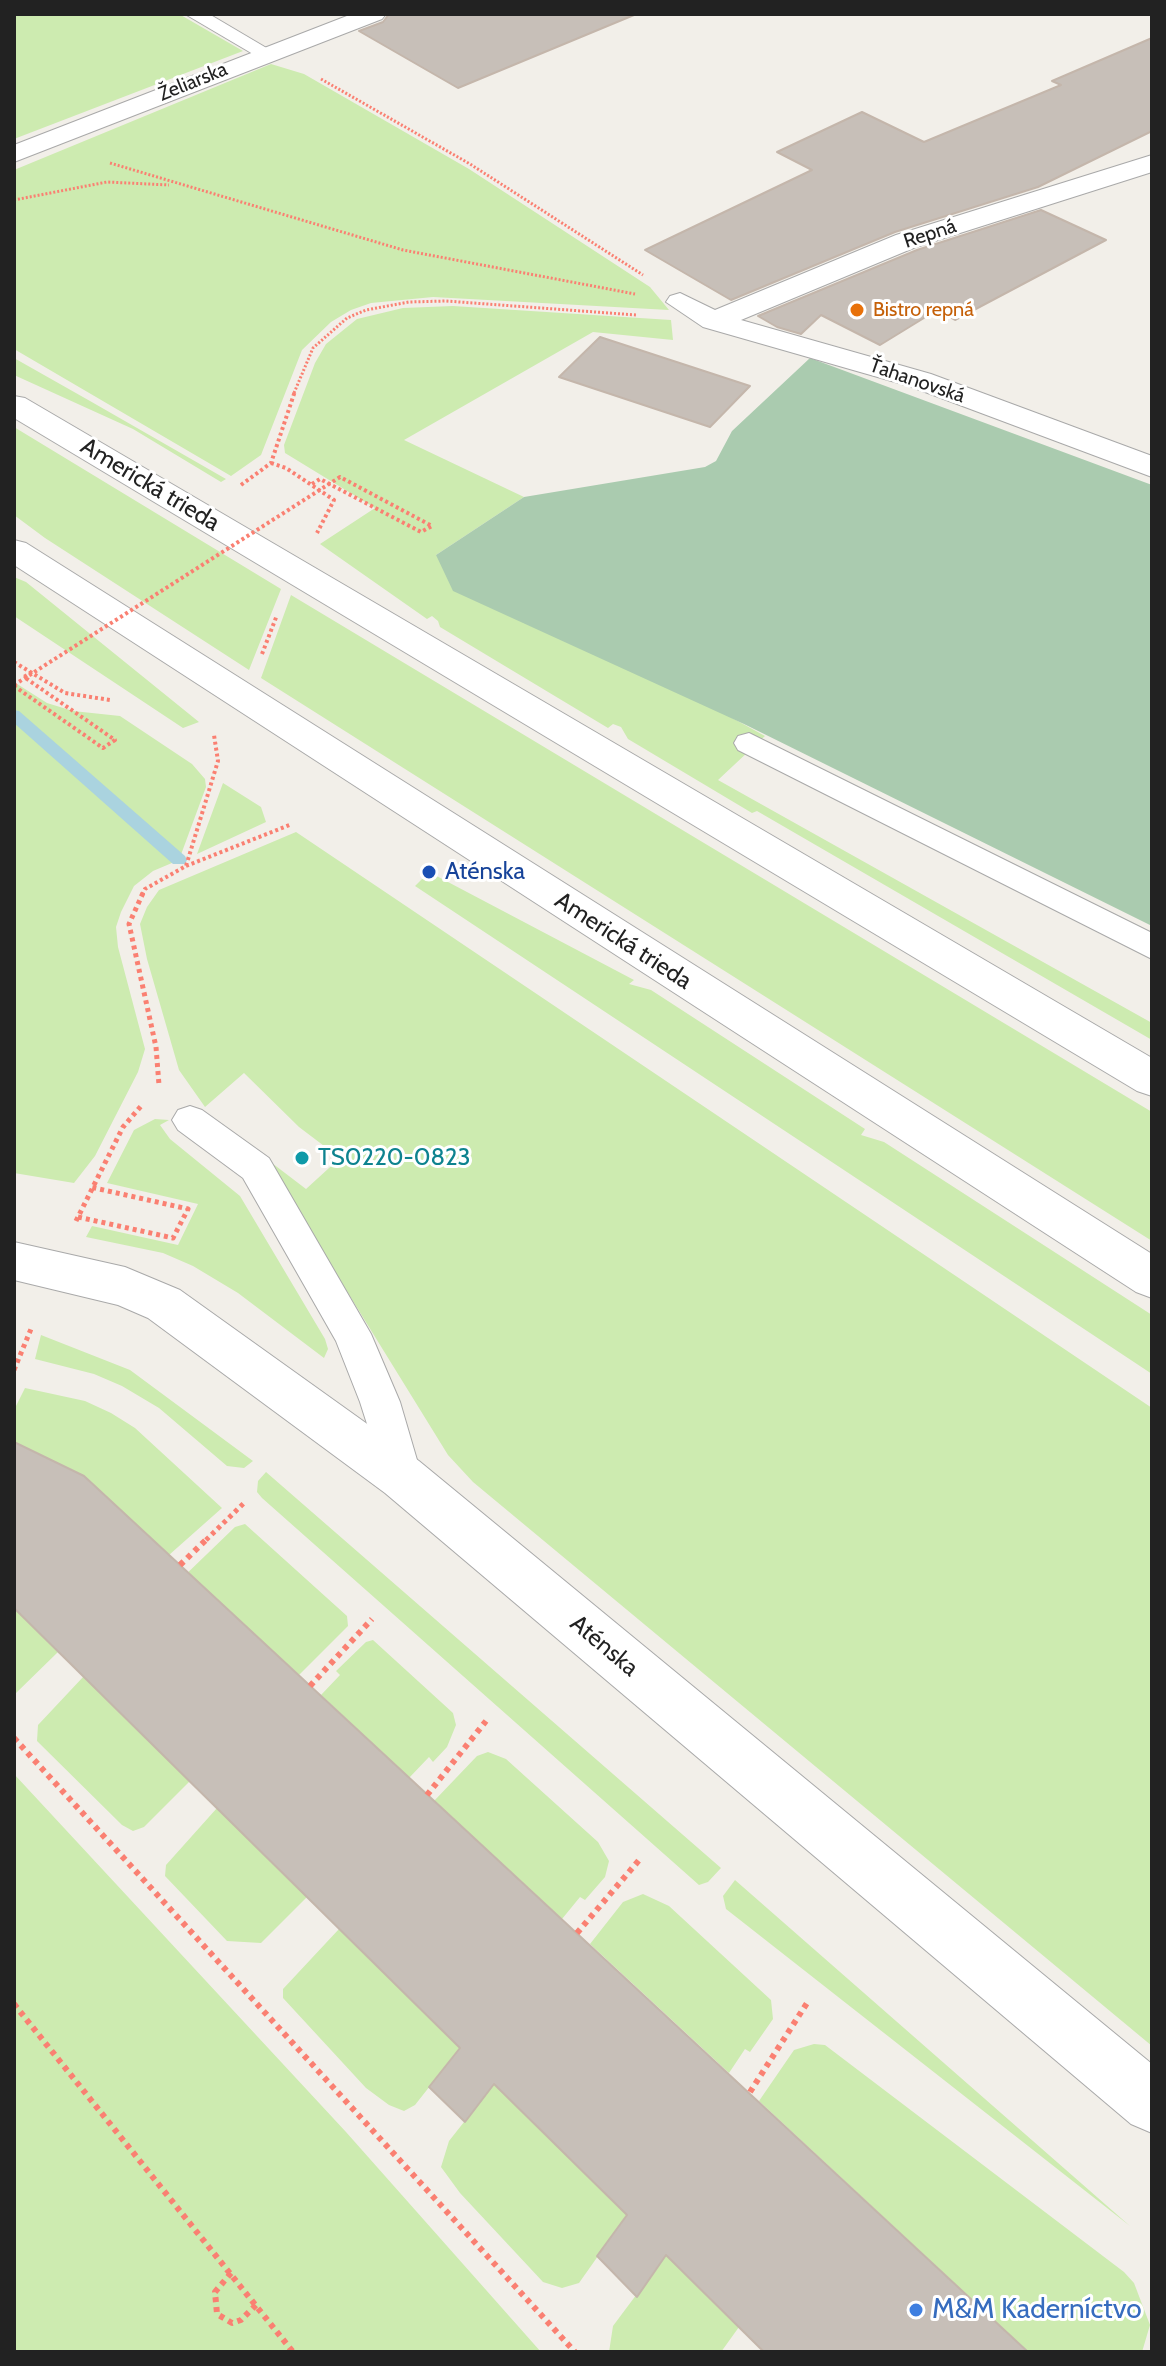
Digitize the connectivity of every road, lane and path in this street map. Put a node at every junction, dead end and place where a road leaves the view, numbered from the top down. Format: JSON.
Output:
{"nodes":[{"id":1,"x":195,"y":14,"type":"edge"},
{"id":2,"x":374,"y":14,"type":"edge"},
{"id":3,"x":265,"y":53,"type":"junction"},
{"id":4,"x":46,"y":142,"type":"junction"},
{"id":5,"x":14,"y":154,"type":"edge"},
{"id":6,"x":1152,"y":163,"type":"edge"},
{"id":7,"x":178,"y":185,"type":"junction"},
{"id":8,"x":14,"y":200,"type":"edge"},
{"id":9,"x":680,"y":302,"type":"junction"},
{"id":10,"x":713,"y":321,"type":"junction"},
{"id":11,"x":14,"y":405,"type":"edge"},
{"id":12,"x":271,"y":463,"type":"junction"},
{"id":13,"x":1152,"y":467,"type":"edge"},
{"id":14,"x":312,"y":484,"type":"junction"},
{"id":15,"x":241,"y":485,"type":"dead end"},
{"id":16,"x":313,"y":540,"type":"dead end"},
{"id":17,"x":14,"y":550,"type":"edge"},
{"id":18,"x":281,"y":606,"type":"dead end"},
{"id":19,"x":260,"y":660,"type":"dead end"},
{"id":20,"x":14,"y":662,"type":"edge"},
{"id":21,"x":33,"y":671,"type":"junction"},
{"id":22,"x":14,"y":685,"type":"edge"},
{"id":23,"x":110,"y":700,"type":"dead end"},
{"id":24,"x":214,"y":731,"type":"dead end"},
{"id":25,"x":749,"y":743,"type":"dead end"},
{"id":26,"x":292,"y":824,"type":"dead end"},
{"id":27,"x":186,"y":866,"type":"junction"},
{"id":28,"x":1152,"y":947,"type":"edge"},
{"id":29,"x":1152,"y":1079,"type":"edge"},
{"id":30,"x":190,"y":1120,"type":"dead end"},
{"id":31,"x":90,"y":1187,"type":"junction"},
{"id":32,"x":14,"y":1261,"type":"edge"},
{"id":33,"x":1152,"y":1278,"type":"edge"},
{"id":34,"x":31,"y":1329,"type":"dead end"},
{"id":35,"x":14,"y":1370,"type":"edge"},
{"id":36,"x":402,"y":1477,"type":"junction"},
{"id":37,"x":244,"y":1503,"type":"dead end"},
{"id":38,"x":180,"y":1565,"type":"dead end"},
{"id":39,"x":372,"y":1619,"type":"dead end"},
{"id":40,"x":310,"y":1686,"type":"dead end"},
{"id":41,"x":486,"y":1721,"type":"dead end"},
{"id":42,"x":14,"y":1738,"type":"edge"},
{"id":43,"x":427,"y":1795,"type":"dead end"},
{"id":44,"x":640,"y":1859,"type":"dead end"},
{"id":45,"x":577,"y":1933,"type":"dead end"},
{"id":46,"x":807,"y":2003,"type":"dead end"},
{"id":47,"x":14,"y":2004,"type":"edge"},
{"id":48,"x":750,"y":2092,"type":"dead end"},
{"id":49,"x":1152,"y":2103,"type":"edge"},
{"id":50,"x":231,"y":2273,"type":"junction"},
{"id":51,"x":256,"y":2305,"type":"junction"},
{"id":52,"x":293,"y":2352,"type":"edge"},
{"id":53,"x":575,"y":2352,"type":"edge"}],
"edges":[{"from":1,"to":3,"type":"lane"},
{"from":2,"to":3,"type":"street","name":"Želiarska"},
{"from":3,"to":4,"type":"street","name":"Želiarska"},
{"from":3,"to":9,"type":"path"},
{"from":4,"to":5,"type":"street","name":"Želiarska"},
{"from":4,"to":7,"type":"path"},
{"from":6,"to":10,"type":"street","name":"Repná"},
{"from":7,"to":8,"type":"path"},
{"from":7,"to":9,"type":"path"},
{"from":9,"to":10,"type":"street","name":"Ťahanovská"},
{"from":10,"to":12,"type":"path"},
{"from":10,"to":13,"type":"street","name":"Ťahanovská"},
{"from":11,"to":29,"type":"street","name":"Americká trieda"},
{"from":12,"to":14,"type":"path"},
{"from":12,"to":15,"type":"path"},
{"from":14,"to":16,"type":"path"},
{"from":14,"to":22,"type":"path","bridge":true},
{"from":17,"to":33,"type":"street","name":"Americká trieda"},
{"from":18,"to":19,"type":"path"},
{"from":20,"to":21,"type":"path"},
{"from":21,"to":22,"type":"path"},
{"from":21,"to":23,"type":"path"},
{"from":24,"to":27,"type":"path"},
{"from":25,"to":28,"type":"lane"},
{"from":26,"to":27,"type":"path"},
{"from":27,"to":31,"type":"path"},
{"from":30,"to":36,"type":"lane"},
{"from":31,"to":31,"type":"path"},
{"from":32,"to":36,"type":"street","name":"Aténska"},
{"from":34,"to":35,"type":"path"},
{"from":36,"to":49,"type":"street","name":"Aténska"},
{"from":37,"to":38,"type":"path"},
{"from":39,"to":40,"type":"path"},
{"from":41,"to":43,"type":"path"},
{"from":42,"to":53,"type":"path"},
{"from":44,"to":45,"type":"path"},
{"from":46,"to":48,"type":"path"},
{"from":47,"to":50,"type":"path"},
{"from":50,"to":51,"type":"path"},
{"from":50,"to":51,"type":"path"},
{"from":51,"to":52,"type":"path"}]}
